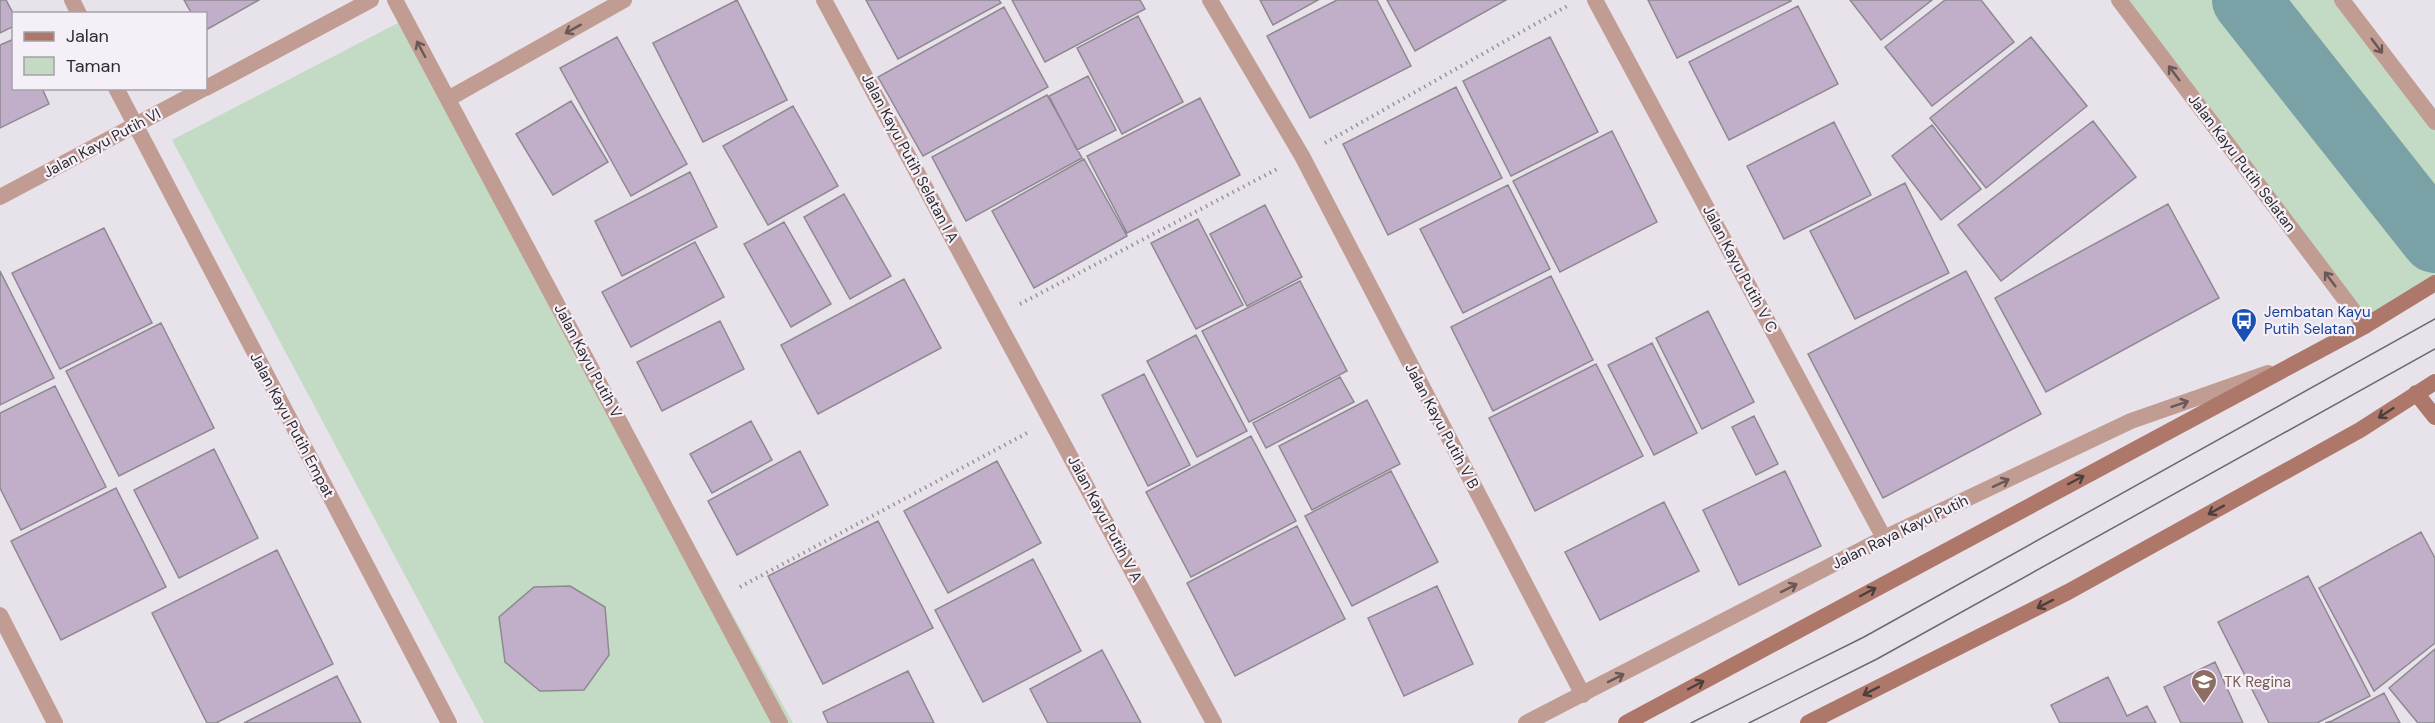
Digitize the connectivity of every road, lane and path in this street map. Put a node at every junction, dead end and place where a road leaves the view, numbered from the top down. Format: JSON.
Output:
{"nodes":[{"id":1,"x":371,"y":0,"type":"edge"},
{"id":2,"x":395,"y":0,"type":"edge"},
{"id":3,"x":624,"y":0,"type":"edge"},
{"id":4,"x":824,"y":0,"type":"edge"},
{"id":5,"x":1210,"y":0,"type":"edge"},
{"id":6,"x":1578,"y":0,"type":"edge"},
{"id":7,"x":1595,"y":0,"type":"edge"},
{"id":8,"x":2119,"y":0,"type":"edge"},
{"id":9,"x":2342,"y":0,"type":"edge"},
{"id":10,"x":207,"y":87,"type":"edge"},
{"id":11,"x":117,"y":90,"type":"edge"},
{"id":12,"x":201,"y":90,"type":"edge"},
{"id":13,"x":448,"y":99,"type":"junction"},
{"id":14,"x":2435,"y":122,"type":"edge"},
{"id":15,"x":134,"y":126,"type":"junction"},
{"id":16,"x":1302,"y":156,"type":"junction"},
{"id":17,"x":0,"y":197,"type":"edge"},
{"id":18,"x":2435,"y":283,"type":"edge"},
{"id":19,"x":996,"y":316,"type":"junction"},
{"id":20,"x":2365,"y":326,"type":"junction"},
{"id":21,"x":2286,"y":366,"type":"junction"},
{"id":22,"x":2435,"y":382,"type":"edge"},
{"id":23,"x":2416,"y":393,"type":"junction"},
{"id":24,"x":2435,"y":417,"type":"edge"},
{"id":25,"x":1052,"y":420,"type":"junction"},
{"id":26,"x":1884,"y":538,"type":"junction"},
{"id":27,"x":715,"y":600,"type":"junction"},
{"id":28,"x":0,"y":615,"type":"edge"},
{"id":29,"x":1583,"y":695,"type":"junction"},
{"id":30,"x":55,"y":723,"type":"edge"},
{"id":31,"x":449,"y":723,"type":"edge"},
{"id":32,"x":780,"y":723,"type":"edge"},
{"id":33,"x":1214,"y":723,"type":"edge"},
{"id":34,"x":1526,"y":723,"type":"edge"},
{"id":35,"x":1626,"y":723,"type":"edge"},
{"id":36,"x":1808,"y":723,"type":"edge"}],
"edges":[{"from":1,"to":10,"type":"street","name":"Jalan Kayu Putih VI"},
{"from":13,"to":2,"type":"street","name":"Jalan Kayu Putih V","one_way":true},
{"from":3,"to":13,"type":"street","one_way":true},
{"from":4,"to":19,"type":"street","name":"Jalan Kayu Putih Selatan I A"},
{"from":5,"to":16,"type":"street","name":"Jalan Kayu Putih V B"},
{"from":6,"to":16,"type":"path"},
{"from":7,"to":26,"type":"street","name":"Jalan Kayu Putih V C"},
{"from":20,"to":8,"type":"street","name":"Jalan Kayu Putih Selatan","one_way":true},
{"from":9,"to":14,"type":"street","one_way":true},
{"from":11,"to":15,"type":"street","name":"Jalan Kayu Putih Empat"},
{"from":12,"to":15,"type":"street","name":"Jalan Kayu Putih VI"},
{"from":13,"to":27,"type":"street","name":"Jalan Kayu Putih V"},
{"from":15,"to":17,"type":"street","name":"Jalan Kayu Putih VI"},
{"from":15,"to":31,"type":"street","name":"Jalan Kayu Putih Empat"},
{"from":16,"to":19,"type":"path"},
{"from":16,"to":29,"type":"street","name":"Jalan Kayu Putih V B"},
{"from":18,"to":20,"type":"main road","name":"Jalan Raya Kayu Putih"},
{"from":19,"to":25,"type":"street","name":"Jalan Kayu Putih V A"},
{"from":20,"to":21,"type":"main road","name":"Jalan Raya Kayu Putih"},
{"from":26,"to":21,"type":"street","name":"Jalan Raya Kayu Putih","one_way":true},
{"from":35,"to":21,"type":"main road","name":"Jalan Raya Kayu Putih","one_way":true},
{"from":22,"to":23,"type":"main road"},
{"from":23,"to":24,"type":"main road"},
{"from":23,"to":36,"type":"main road","one_way":true},
{"from":25,"to":27,"type":"path"},
{"from":25,"to":33,"type":"street","name":"Jalan Kayu Putih V A"},
{"from":29,"to":26,"type":"street","name":"Jalan Raya Kayu Putih","one_way":true},
{"from":27,"to":32,"type":"street","name":"Jalan Kayu Putih V"},
{"from":28,"to":30,"type":"street"},
{"from":29,"to":34,"type":"street","name":"Jalan Raya Kayu Putih"}]}
